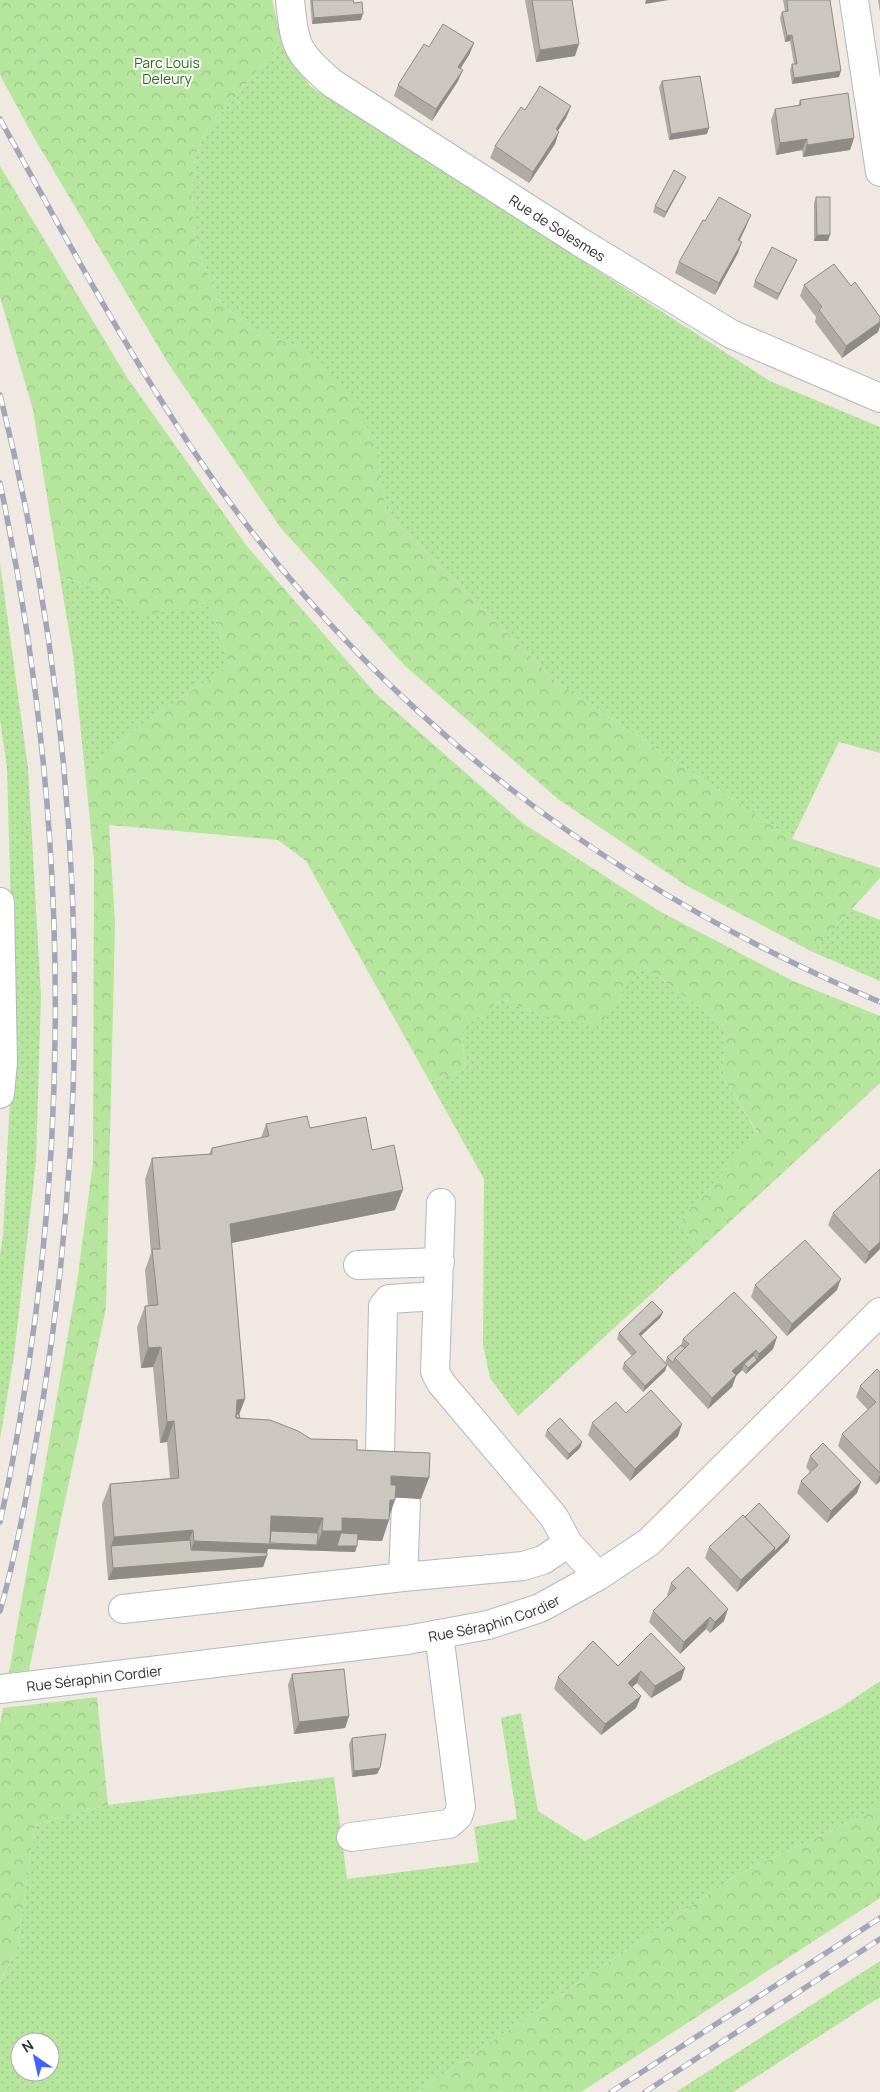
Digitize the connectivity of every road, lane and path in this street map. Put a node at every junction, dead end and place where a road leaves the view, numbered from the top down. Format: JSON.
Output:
{"nodes":[{"id":1,"x":290,"y":0,"type":"edge"},
{"id":2,"x":854,"y":0,"type":"edge"},
{"id":3,"x":880,"y":172,"type":"edge"},
{"id":4,"x":880,"y":398,"type":"edge"},
{"id":5,"x":0,"y":902,"type":"edge"},
{"id":6,"x":1,"y":1062,"type":"edge"},
{"id":7,"x":0,"y":1094,"type":"edge"},
{"id":8,"x":442,"y":1203,"type":"dead end"},
{"id":9,"x":440,"y":1262,"type":"junction"},
{"id":10,"x":358,"y":1265,"type":"dead end"},
{"id":11,"x":438,"y":1296,"type":"junction"},
{"id":12,"x":880,"y":1312,"type":"edge"},
{"id":13,"x":380,"y":1454,"type":"edge"},
{"id":14,"x":406,"y":1504,"type":"edge"},
{"id":15,"x":568,"y":1543,"type":"junction"},
{"id":16,"x":598,"y":1576,"type":"junction"},
{"id":17,"x":403,"y":1577,"type":"junction"},
{"id":18,"x":123,"y":1609,"type":"dead end"},
{"id":19,"x":439,"y":1634,"type":"junction"},
{"id":20,"x":0,"y":1689,"type":"edge"},
{"id":21,"x":352,"y":1837,"type":"dead end"}],
"edges":[{"from":1,"to":4,"type":"street","name":"Rue de Solesmes"},
{"from":2,"to":3,"type":"street"},
{"from":5,"to":6,"type":"street"},
{"from":6,"to":7,"type":"street"},
{"from":8,"to":9,"type":"street"},
{"from":9,"to":10,"type":"street"},
{"from":9,"to":11,"type":"street"},
{"from":11,"to":13,"type":"street"},
{"from":11,"to":15,"type":"street"},
{"from":12,"to":16,"type":"street","name":"Rue Séraphin Cordier"},
{"from":14,"to":17,"type":"street"},
{"from":15,"to":16,"type":"street"},
{"from":15,"to":17,"type":"street"},
{"from":16,"to":19,"type":"street","name":"Rue Séraphin Cordier"},
{"from":17,"to":18,"type":"street"},
{"from":19,"to":20,"type":"street","name":"Rue Séraphin Cordier"},
{"from":19,"to":21,"type":"street"}]}
